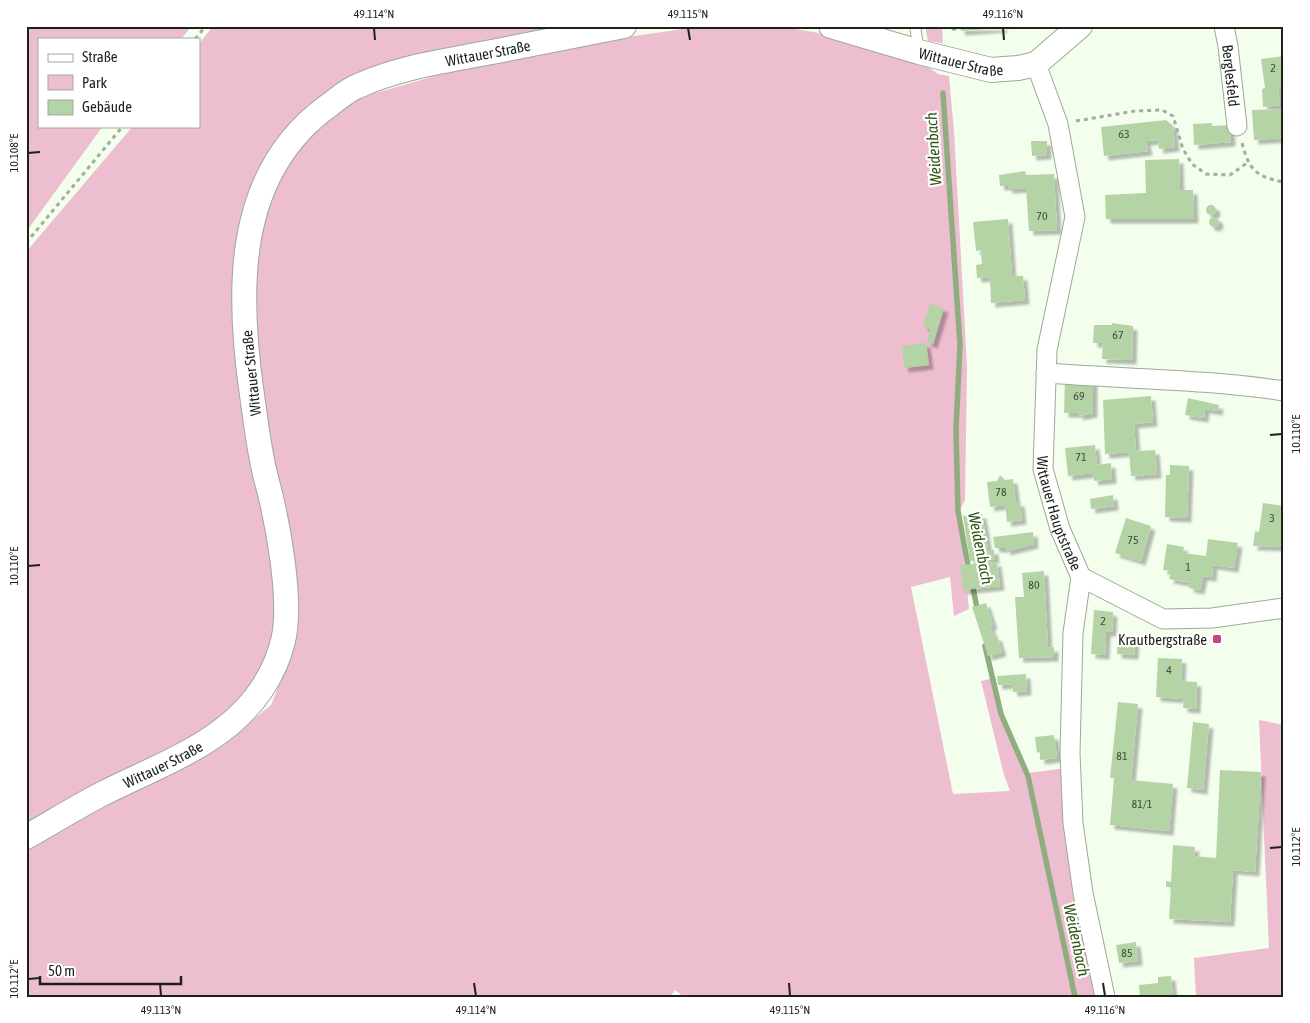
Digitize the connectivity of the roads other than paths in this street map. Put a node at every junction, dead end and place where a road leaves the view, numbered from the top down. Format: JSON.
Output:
{"nodes":[{"id":1,"x":624,"y":26,"type":"edge"},
{"id":2,"x":831,"y":26,"type":"edge"},
{"id":3,"x":915,"y":26,"type":"edge"},
{"id":4,"x":1080,"y":26,"type":"edge"},
{"id":5,"x":1224,"y":26,"type":"edge"},
{"id":6,"x":918,"y":52,"type":"junction"},
{"id":7,"x":1036,"y":64,"type":"junction"},
{"id":8,"x":1237,"y":126,"type":"road end"},
{"id":9,"x":1046,"y":372,"type":"junction"},
{"id":10,"x":1284,"y":391,"type":"edge"},
{"id":11,"x":1081,"y":578,"type":"junction"},
{"id":12,"x":1284,"y":608,"type":"edge"},
{"id":13,"x":26,"y":837,"type":"edge"},
{"id":14,"x":1105,"y":997,"type":"edge"}],
"edges":[{"from":1,"to":13,"type":"street","name":"Wittauer Straße"},
{"from":2,"to":6,"type":"street","name":"Wittauer Straße"},
{"from":3,"to":6,"type":"lane"},
{"from":4,"to":7,"type":"street"},
{"from":5,"to":8,"type":"street","name":"Berglesfeld"},
{"from":6,"to":7,"type":"street","name":"Wittauer Straße"},
{"from":7,"to":9,"type":"street","name":"Wittauer Hauptstraße"},
{"from":9,"to":10,"type":"street"},
{"from":9,"to":11,"type":"street","name":"Wittauer Hauptstraße"},
{"from":11,"to":12,"type":"street"},
{"from":11,"to":14,"type":"street","name":"Wittauer Hauptstraße"}]}
